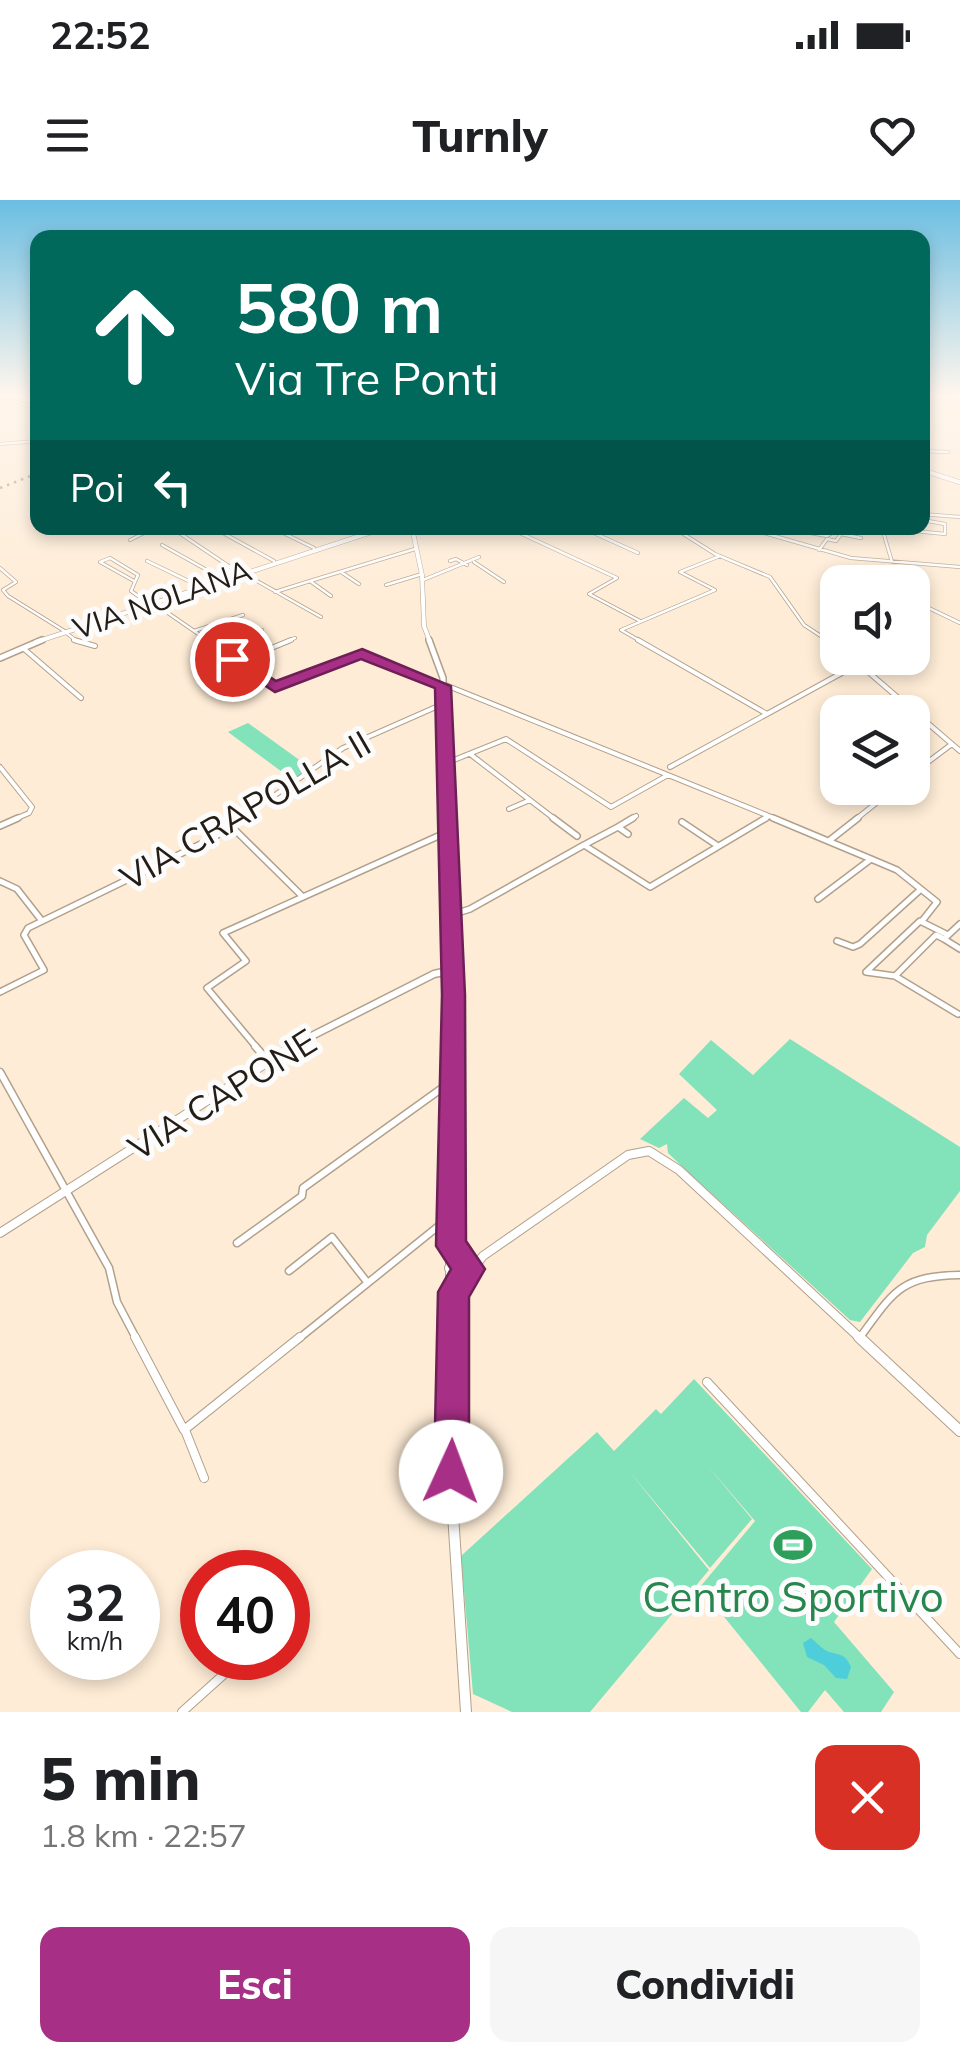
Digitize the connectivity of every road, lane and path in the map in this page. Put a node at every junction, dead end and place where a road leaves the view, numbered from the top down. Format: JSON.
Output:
{"nodes":[{"id":1,"x":932,"y":473,"type":"edge"},
{"id":2,"x":960,"y":483,"type":"edge"},
{"id":3,"x":930,"y":515,"type":"edge"},
{"id":4,"x":960,"y":517,"type":"edge"},
{"id":5,"x":930,"y":521,"type":"edge"},
{"id":6,"x":930,"y":533,"type":"edge"},
{"id":7,"x":139,"y":535,"type":"edge"},
{"id":8,"x":183,"y":535,"type":"edge"},
{"id":9,"x":227,"y":535,"type":"edge"},
{"id":10,"x":287,"y":535,"type":"edge"},
{"id":11,"x":360,"y":535,"type":"edge"},
{"id":12,"x":413,"y":535,"type":"edge"},
{"id":13,"x":524,"y":535,"type":"edge"},
{"id":14,"x":598,"y":535,"type":"edge"},
{"id":15,"x":686,"y":535,"type":"edge"},
{"id":16,"x":776,"y":535,"type":"edge"},
{"id":17,"x":840,"y":535,"type":"edge"},
{"id":18,"x":846,"y":535,"type":"edge"},
{"id":19,"x":885,"y":535,"type":"edge"},
{"id":20,"x":861,"y":538,"type":"dead end"},
{"id":21,"x":130,"y":540,"type":"dead end"},
{"id":22,"x":162,"y":545,"type":"dead end"},
{"id":23,"x":314,"y":548,"type":"junction"},
{"id":24,"x":821,"y":548,"type":"junction"},
{"id":25,"x":415,"y":549,"type":"junction"},
{"id":26,"x":638,"y":553,"type":"dead end"},
{"id":27,"x":720,"y":556,"type":"junction"},
{"id":28,"x":480,"y":557,"type":"dead end"},
{"id":29,"x":147,"y":561,"type":"dead end"},
{"id":30,"x":274,"y":561,"type":"junction"},
{"id":31,"x":450,"y":561,"type":"dead end"},
{"id":32,"x":474,"y":562,"type":"junction"},
{"id":33,"x":892,"y":562,"type":"junction"},
{"id":34,"x":467,"y":565,"type":"junction"},
{"id":35,"x":0,"y":568,"type":"edge"},
{"id":36,"x":960,"y":568,"type":"edge"},
{"id":37,"x":342,"y":572,"type":"junction"},
{"id":38,"x":240,"y":573,"type":"junction"},
{"id":39,"x":422,"y":577,"type":"junction"},
{"id":40,"x":223,"y":579,"type":"junction"},
{"id":41,"x":134,"y":581,"type":"junction"},
{"id":42,"x":310,"y":581,"type":"junction"},
{"id":43,"x":504,"y":582,"type":"dead end"},
{"id":44,"x":360,"y":584,"type":"dead end"},
{"id":45,"x":386,"y":585,"type":"dead end"},
{"id":46,"x":201,"y":587,"type":"junction"},
{"id":47,"x":275,"y":592,"type":"junction"},
{"id":48,"x":331,"y":596,"type":"dead end"},
{"id":49,"x":153,"y":604,"type":"junction"},
{"id":50,"x":930,"y":609,"type":"edge"},
{"id":51,"x":243,"y":615,"type":"dead end"},
{"id":52,"x":321,"y":617,"type":"dead end"},
{"id":53,"x":640,"y":621,"type":"junction"},
{"id":54,"x":960,"y":623,"type":"edge"},
{"id":55,"x":262,"y":630,"type":"dead end"},
{"id":56,"x":194,"y":631,"type":"junction"},
{"id":57,"x":66,"y":632,"type":"junction"},
{"id":58,"x":820,"y":635,"type":"edge"},
{"id":59,"x":295,"y":638,"type":"dead end"},
{"id":60,"x":95,"y":646,"type":"dead end"},
{"id":61,"x":216,"y":647,"type":"junction"},
{"id":62,"x":23,"y":648,"type":"junction"},
{"id":63,"x":0,"y":658,"type":"edge"},
{"id":64,"x":242,"y":660,"type":"junction"},
{"id":65,"x":838,"y":675,"type":"edge"},
{"id":66,"x":874,"y":675,"type":"edge"},
{"id":67,"x":443,"y":685,"type":"junction"},
{"id":68,"x":81,"y":698,"type":"dead end"},
{"id":69,"x":445,"y":703,"type":"junction"},
{"id":70,"x":766,"y":714,"type":"junction"},
{"id":71,"x":952,"y":744,"type":"junction"},
{"id":72,"x":960,"y":751,"type":"edge"},
{"id":73,"x":470,"y":754,"type":"junction"},
{"id":74,"x":930,"y":760,"type":"edge"},
{"id":75,"x":444,"y":764,"type":"junction"},
{"id":76,"x":0,"y":767,"type":"edge"},
{"id":77,"x":670,"y":767,"type":"dead end"},
{"id":78,"x":668,"y":776,"type":"junction"},
{"id":79,"x":530,"y":800,"type":"junction"},
{"id":80,"x":874,"y":805,"type":"edge"},
{"id":81,"x":509,"y":808,"type":"dead end"},
{"id":82,"x":636,"y":816,"type":"dead end"},
{"id":83,"x":769,"y":816,"type":"junction"},
{"id":84,"x":682,"y":822,"type":"dead end"},
{"id":85,"x":0,"y":826,"type":"edge"},
{"id":86,"x":232,"y":826,"type":"junction"},
{"id":87,"x":618,"y":827,"type":"junction"},
{"id":88,"x":446,"y":834,"type":"junction"},
{"id":89,"x":628,"y":834,"type":"dead end"},
{"id":90,"x":576,"y":836,"type":"dead end"},
{"id":91,"x":830,"y":840,"type":"junction"},
{"id":92,"x":584,"y":845,"type":"junction"},
{"id":93,"x":718,"y":846,"type":"junction"},
{"id":94,"x":871,"y":859,"type":"junction"},
{"id":95,"x":0,"y":881,"type":"edge"},
{"id":96,"x":920,"y":890,"type":"junction"},
{"id":97,"x":302,"y":896,"type":"junction"},
{"id":98,"x":818,"y":899,"type":"dead end"},
{"id":99,"x":451,"y":915,"type":"junction"},
{"id":100,"x":922,"y":920,"type":"junction"},
{"id":101,"x":42,"y":921,"type":"junction"},
{"id":102,"x":960,"y":924,"type":"edge"},
{"id":103,"x":946,"y":937,"type":"junction"},
{"id":104,"x":837,"y":941,"type":"dead end"},
{"id":105,"x":960,"y":949,"type":"edge"},
{"id":106,"x":452,"y":970,"type":"junction"},
{"id":107,"x":895,"y":976,"type":"junction"},
{"id":108,"x":0,"y":992,"type":"edge"},
{"id":109,"x":958,"y":1014,"type":"edge"},
{"id":110,"x":268,"y":1061,"type":"junction"},
{"id":111,"x":0,"y":1072,"type":"edge"},
{"id":112,"x":454,"y":1080,"type":"junction"},
{"id":113,"x":66,"y":1192,"type":"junction"},
{"id":114,"x":452,"y":1216,"type":"junction"},
{"id":115,"x":0,"y":1232,"type":"edge"},
{"id":116,"x":237,"y":1243,"type":"dead end"},
{"id":117,"x":451,"y":1246,"type":"junction"},
{"id":118,"x":483,"y":1256,"type":"junction"},
{"id":119,"x":462,"y":1259,"type":"junction"},
{"id":120,"x":450,"y":1270,"type":"junction"},
{"id":121,"x":288,"y":1271,"type":"dead end"},
{"id":122,"x":960,"y":1275,"type":"edge"},
{"id":123,"x":465,"y":1277,"type":"junction"},
{"id":124,"x":366,"y":1282,"type":"junction"},
{"id":125,"x":453,"y":1292,"type":"junction"},
{"id":126,"x":861,"y":1336,"type":"junction"},
{"id":127,"x":707,"y":1382,"type":"dead end"},
{"id":128,"x":185,"y":1430,"type":"junction"},
{"id":129,"x":960,"y":1430,"type":"edge"},
{"id":130,"x":204,"y":1478,"type":"dead end"},
{"id":131,"x":960,"y":1654,"type":"edge"},
{"id":132,"x":218,"y":1680,"type":"edge"},
{"id":133,"x":468,"y":1711,"type":"edge"},
{"id":134,"x":182,"y":1712,"type":"edge"}],
"edges":[{"from":1,"to":2,"type":"main road"},
{"from":3,"to":4,"type":"street"},
{"from":5,"to":6,"type":"street"},
{"from":7,"to":21,"type":"street"},
{"from":8,"to":38,"type":"street"},
{"from":9,"to":30,"type":"street"},
{"from":10,"to":23,"type":"street"},
{"from":11,"to":23,"type":"street","name":"VIA NOLANA"},
{"from":12,"to":25,"type":"street"},
{"from":13,"to":53,"type":"street"},
{"from":14,"to":26,"type":"street"},
{"from":15,"to":27,"type":"street"},
{"from":16,"to":24,"type":"street"},
{"from":17,"to":24,"type":"street"},
{"from":18,"to":20,"type":"street"},
{"from":19,"to":33,"type":"street"},
{"from":22,"to":40,"type":"street"},
{"from":23,"to":30,"type":"street","name":"VIA NOLANA"},
{"from":24,"to":33,"type":"street"},
{"from":25,"to":37,"type":"street"},
{"from":25,"to":39,"type":"street"},
{"from":27,"to":53,"type":"street"},
{"from":27,"to":58,"type":"street"},
{"from":28,"to":32,"type":"street"},
{"from":29,"to":46,"type":"street"},
{"from":30,"to":38,"type":"street","name":"VIA NOLANA"},
{"from":31,"to":34,"type":"street"},
{"from":32,"to":34,"type":"street"},
{"from":32,"to":43,"type":"street"},
{"from":33,"to":36,"type":"street"},
{"from":34,"to":39,"type":"street"},
{"from":35,"to":57,"type":"street"},
{"from":37,"to":42,"type":"street"},
{"from":37,"to":44,"type":"street"},
{"from":38,"to":40,"type":"street","name":"VIA NOLANA"},
{"from":38,"to":47,"type":"street"},
{"from":39,"to":45,"type":"street"},
{"from":39,"to":67,"type":"street"},
{"from":40,"to":46,"type":"street","name":"VIA NOLANA"},
{"from":41,"to":41,"type":"street"},
{"from":41,"to":49,"type":"street"},
{"from":42,"to":47,"type":"street"},
{"from":42,"to":48,"type":"street"},
{"from":46,"to":49,"type":"street","name":"VIA NOLANA"},
{"from":47,"to":52,"type":"street"},
{"from":49,"to":56,"type":"street"},
{"from":49,"to":57,"type":"street","name":"VIA NOLANA"},
{"from":50,"to":54,"type":"street"},
{"from":51,"to":56,"type":"street"},
{"from":53,"to":70,"type":"street"},
{"from":55,"to":61,"type":"street"},
{"from":56,"to":61,"type":"street"},
{"from":57,"to":60,"type":"street"},
{"from":57,"to":62,"type":"street","name":"VIA NOLANA"},
{"from":59,"to":64,"type":"street"},
{"from":61,"to":64,"type":"street"},
{"from":62,"to":63,"type":"street","name":"VIA NOLANA"},
{"from":62,"to":68,"type":"street"},
{"from":64,"to":67,"type":"street"},
{"from":65,"to":70,"type":"street"},
{"from":66,"to":71,"type":"street"},
{"from":67,"to":69,"type":"street"},
{"from":67,"to":78,"type":"street"},
{"from":69,"to":75,"type":"street"},
{"from":69,"to":86,"type":"street","name":"VIA CRAPOLLA II"},
{"from":70,"to":77,"type":"street"},
{"from":71,"to":72,"type":"street"},
{"from":71,"to":74,"type":"street"},
{"from":73,"to":75,"type":"street"},
{"from":73,"to":78,"type":"street"},
{"from":73,"to":79,"type":"street"},
{"from":75,"to":88,"type":"street"},
{"from":76,"to":85,"type":"street"},
{"from":78,"to":83,"type":"street"},
{"from":79,"to":81,"type":"street"},
{"from":79,"to":90,"type":"street"},
{"from":80,"to":91,"type":"street"},
{"from":82,"to":87,"type":"street"},
{"from":83,"to":91,"type":"street"},
{"from":83,"to":93,"type":"street"},
{"from":84,"to":93,"type":"street"},
{"from":86,"to":97,"type":"street"},
{"from":86,"to":101,"type":"street","name":"VIA CRAPOLLA II"},
{"from":87,"to":89,"type":"street"},
{"from":87,"to":92,"type":"street"},
{"from":88,"to":97,"type":"street"},
{"from":88,"to":99,"type":"street"},
{"from":91,"to":94,"type":"street"},
{"from":92,"to":93,"type":"street"},
{"from":92,"to":99,"type":"street"},
{"from":94,"to":96,"type":"street"},
{"from":94,"to":98,"type":"street"},
{"from":95,"to":101,"type":"street"},
{"from":96,"to":100,"type":"street"},
{"from":96,"to":104,"type":"street"},
{"from":97,"to":110,"type":"street"},
{"from":99,"to":106,"type":"street"},
{"from":100,"to":103,"type":"street"},
{"from":100,"to":107,"type":"street"},
{"from":101,"to":108,"type":"street"},
{"from":102,"to":103,"type":"street"},
{"from":103,"to":105,"type":"street"},
{"from":103,"to":107,"type":"street"},
{"from":106,"to":110,"type":"street","name":"VIA CAPONE"},
{"from":106,"to":112,"type":"street"},
{"from":107,"to":109,"type":"street"},
{"from":110,"to":113,"type":"street","name":"VIA CAPONE"},
{"from":111,"to":113,"type":"street"},
{"from":112,"to":114,"type":"street"},
{"from":112,"to":116,"type":"street"},
{"from":113,"to":115,"type":"street","name":"VIA CAPONE"},
{"from":113,"to":128,"type":"street"},
{"from":114,"to":117,"type":"street"},
{"from":114,"to":124,"type":"street"},
{"from":117,"to":119,"type":"street"},
{"from":117,"to":120,"type":"street"},
{"from":118,"to":119,"type":"street"},
{"from":118,"to":123,"type":"street"},
{"from":118,"to":126,"type":"street"},
{"from":119,"to":120,"type":"street"},
{"from":119,"to":123,"type":"street"},
{"from":120,"to":123,"type":"street"},
{"from":120,"to":125,"type":"street"},
{"from":121,"to":124,"type":"street"},
{"from":122,"to":126,"type":"street"},
{"from":123,"to":125,"type":"street"},
{"from":124,"to":128,"type":"street"},
{"from":125,"to":133,"type":"street"},
{"from":126,"to":129,"type":"street"},
{"from":127,"to":131,"type":"street"},
{"from":128,"to":130,"type":"street"},
{"from":132,"to":134,"type":"street"}]}
